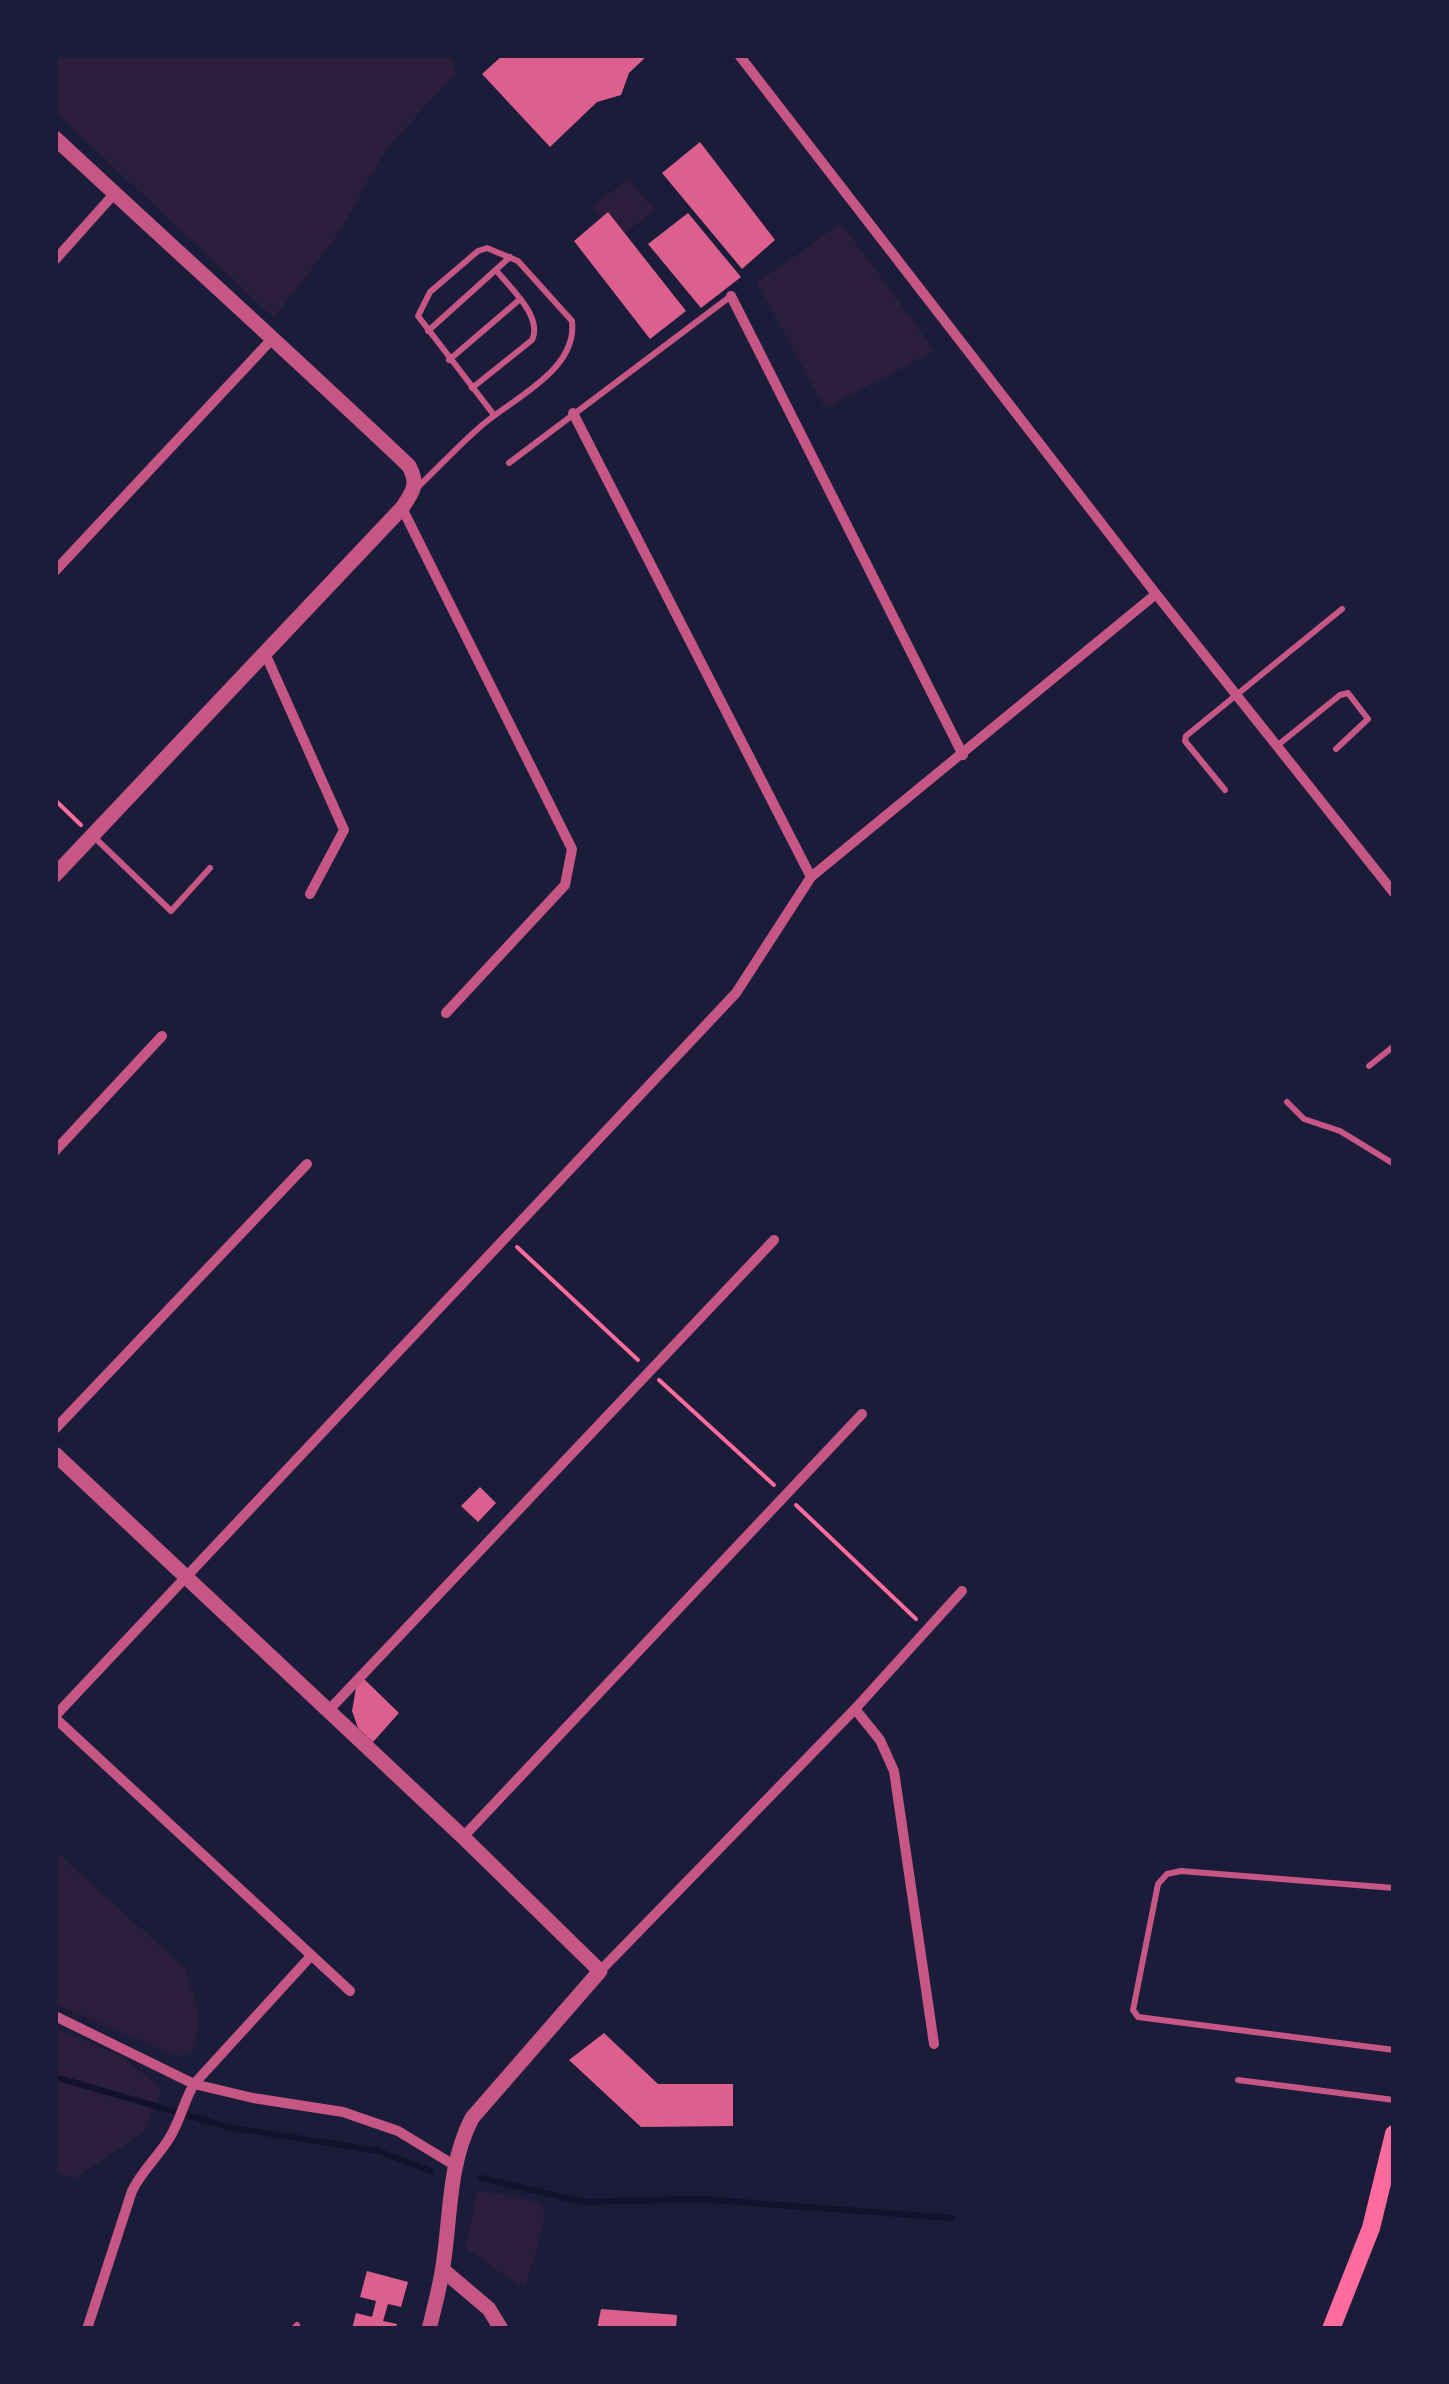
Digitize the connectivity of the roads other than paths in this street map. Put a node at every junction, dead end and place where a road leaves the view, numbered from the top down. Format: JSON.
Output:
{"nodes":[{"id":1,"x":738,"y":55,"type":"edge"},
{"id":2,"x":55,"y":138,"type":"edge"},
{"id":3,"x":114,"y":194,"type":"junction"},
{"id":4,"x":510,"y":257,"type":"junction"},
{"id":5,"x":55,"y":260,"type":"edge"},
{"id":6,"x":496,"y":270,"type":"junction"},
{"id":7,"x":731,"y":296,"type":"joint"},
{"id":8,"x":519,"y":300,"type":"junction"},
{"id":9,"x":428,"y":332,"type":"junction"},
{"id":10,"x":273,"y":338,"type":"junction"},
{"id":11,"x":449,"y":360,"type":"junction"},
{"id":12,"x":472,"y":388,"type":"junction"},
{"id":13,"x":573,"y":413,"type":"junction"},
{"id":14,"x":494,"y":415,"type":"junction"},
{"id":15,"x":509,"y":463,"type":"dead end"},
{"id":16,"x":414,"y":491,"type":"junction"},
{"id":17,"x":402,"y":508,"type":"junction"},
{"id":18,"x":55,"y":571,"type":"edge"},
{"id":19,"x":1156,"y":594,"type":"junction"},
{"id":20,"x":1342,"y":609,"type":"dead end"},
{"id":21,"x":264,"y":651,"type":"junction"},
{"id":22,"x":1237,"y":694,"type":"junction"},
{"id":23,"x":1276,"y":746,"type":"junction"},
{"id":24,"x":1336,"y":749,"type":"dead end"},
{"id":25,"x":963,"y":755,"type":"junction"},
{"id":26,"x":1225,"y":790,"type":"dead end"},
{"id":27,"x":92,"y":835,"type":"junction"},
{"id":28,"x":210,"y":868,"type":"dead end"},
{"id":29,"x":55,"y":874,"type":"edge"},
{"id":30,"x":811,"y":877,"type":"junction"},
{"id":31,"x":1394,"y":893,"type":"edge"},
{"id":32,"x":310,"y":894,"type":"dead end"},
{"id":33,"x":446,"y":1013,"type":"dead end"},
{"id":34,"x":162,"y":1036,"type":"dead end"},
{"id":35,"x":1394,"y":1046,"type":"edge"},
{"id":36,"x":1369,"y":1066,"type":"dead end"},
{"id":37,"x":1288,"y":1102,"type":"dead end"},
{"id":38,"x":55,"y":1151,"type":"edge"},
{"id":39,"x":307,"y":1164,"type":"dead end"},
{"id":40,"x":1394,"y":1164,"type":"edge"},
{"id":41,"x":774,"y":1240,"type":"dead end"},
{"id":42,"x":862,"y":1414,"type":"dead end"},
{"id":43,"x":55,"y":1430,"type":"edge"},
{"id":44,"x":55,"y":1454,"type":"edge"},
{"id":45,"x":185,"y":1576,"type":"junction"},
{"id":46,"x":962,"y":1592,"type":"dead end"},
{"id":47,"x":328,"y":1710,"type":"junction"},
{"id":48,"x":855,"y":1710,"type":"junction"},
{"id":49,"x":55,"y":1717,"type":"edge"},
{"id":50,"x":463,"y":1837,"type":"junction"},
{"id":51,"x":1394,"y":1888,"type":"edge"},
{"id":52,"x":310,"y":1957,"type":"junction"},
{"id":53,"x":600,"y":1972,"type":"junction"},
{"id":54,"x":350,"y":1991,"type":"dead end"},
{"id":55,"x":55,"y":2016,"type":"edge"},
{"id":56,"x":934,"y":2044,"type":"dead end"},
{"id":57,"x":1394,"y":2050,"type":"edge"},
{"id":58,"x":1238,"y":2080,"type":"dead end"},
{"id":59,"x":194,"y":2084,"type":"junction"},
{"id":60,"x":1394,"y":2100,"type":"edge"},
{"id":61,"x":1394,"y":2134,"type":"edge"},
{"id":62,"x":1392,"y":2158,"type":"edge"},
{"id":63,"x":454,"y":2165,"type":"junction"},
{"id":64,"x":443,"y":2270,"type":"junction"},
{"id":65,"x":87,"y":2329,"type":"edge"},
{"id":66,"x":429,"y":2329,"type":"edge"},
{"id":67,"x":501,"y":2329,"type":"edge"},
{"id":68,"x":1331,"y":2329,"type":"edge"}],
"edges":[{"from":1,"to":19,"type":"street"},
{"from":2,"to":3,"type":"street"},
{"from":3,"to":5,"type":"street"},
{"from":3,"to":10,"type":"street"},
{"from":4,"to":6,"type":"lane"},
{"from":4,"to":9,"type":"lane"},
{"from":4,"to":14,"type":"lane"},
{"from":6,"to":8,"type":"lane"},
{"from":6,"to":9,"type":"lane"},
{"from":7,"to":13,"type":"lane"},
{"from":7,"to":25,"type":"street"},
{"from":8,"to":11,"type":"lane"},
{"from":8,"to":12,"type":"lane"},
{"from":9,"to":11,"type":"lane"},
{"from":10,"to":16,"type":"street"},
{"from":10,"to":18,"type":"street"},
{"from":11,"to":12,"type":"lane"},
{"from":12,"to":14,"type":"lane"},
{"from":13,"to":15,"type":"lane"},
{"from":13,"to":30,"type":"street"},
{"from":14,"to":16,"type":"lane"},
{"from":16,"to":17,"type":"street"},
{"from":17,"to":21,"type":"street"},
{"from":17,"to":33,"type":"street"},
{"from":19,"to":22,"type":"street"},
{"from":19,"to":25,"type":"street"},
{"from":20,"to":22,"type":"lane"},
{"from":21,"to":27,"type":"street"},
{"from":21,"to":32,"type":"street"},
{"from":22,"to":23,"type":"street"},
{"from":22,"to":26,"type":"lane"},
{"from":23,"to":24,"type":"lane"},
{"from":23,"to":31,"type":"street"},
{"from":25,"to":30,"type":"street"},
{"from":27,"to":28,"type":"lane"},
{"from":27,"to":29,"type":"street"},
{"from":30,"to":45,"type":"street"},
{"from":34,"to":38,"type":"street"},
{"from":35,"to":36,"type":"lane"},
{"from":37,"to":40,"type":"lane"},
{"from":39,"to":43,"type":"street"},
{"from":41,"to":47,"type":"street"},
{"from":42,"to":50,"type":"street"},
{"from":44,"to":45,"type":"street"},
{"from":45,"to":47,"type":"street"},
{"from":45,"to":49,"type":"street"},
{"from":46,"to":48,"type":"street"},
{"from":47,"to":50,"type":"street"},
{"from":48,"to":53,"type":"street"},
{"from":48,"to":56,"type":"street"},
{"from":49,"to":52,"type":"street"},
{"from":50,"to":53,"type":"street"},
{"from":51,"to":57,"type":"lane"},
{"from":52,"to":54,"type":"street"},
{"from":52,"to":59,"type":"street"},
{"from":53,"to":63,"type":"street"},
{"from":55,"to":59,"type":"street"},
{"from":58,"to":60,"type":"lane"},
{"from":59,"to":63,"type":"street"},
{"from":59,"to":65,"type":"street"},
{"from":61,"to":62,"type":"main road"},
{"from":62,"to":68,"type":"main road"},
{"from":63,"to":64,"type":"street"},
{"from":64,"to":66,"type":"street"},
{"from":64,"to":67,"type":"street"}]}
